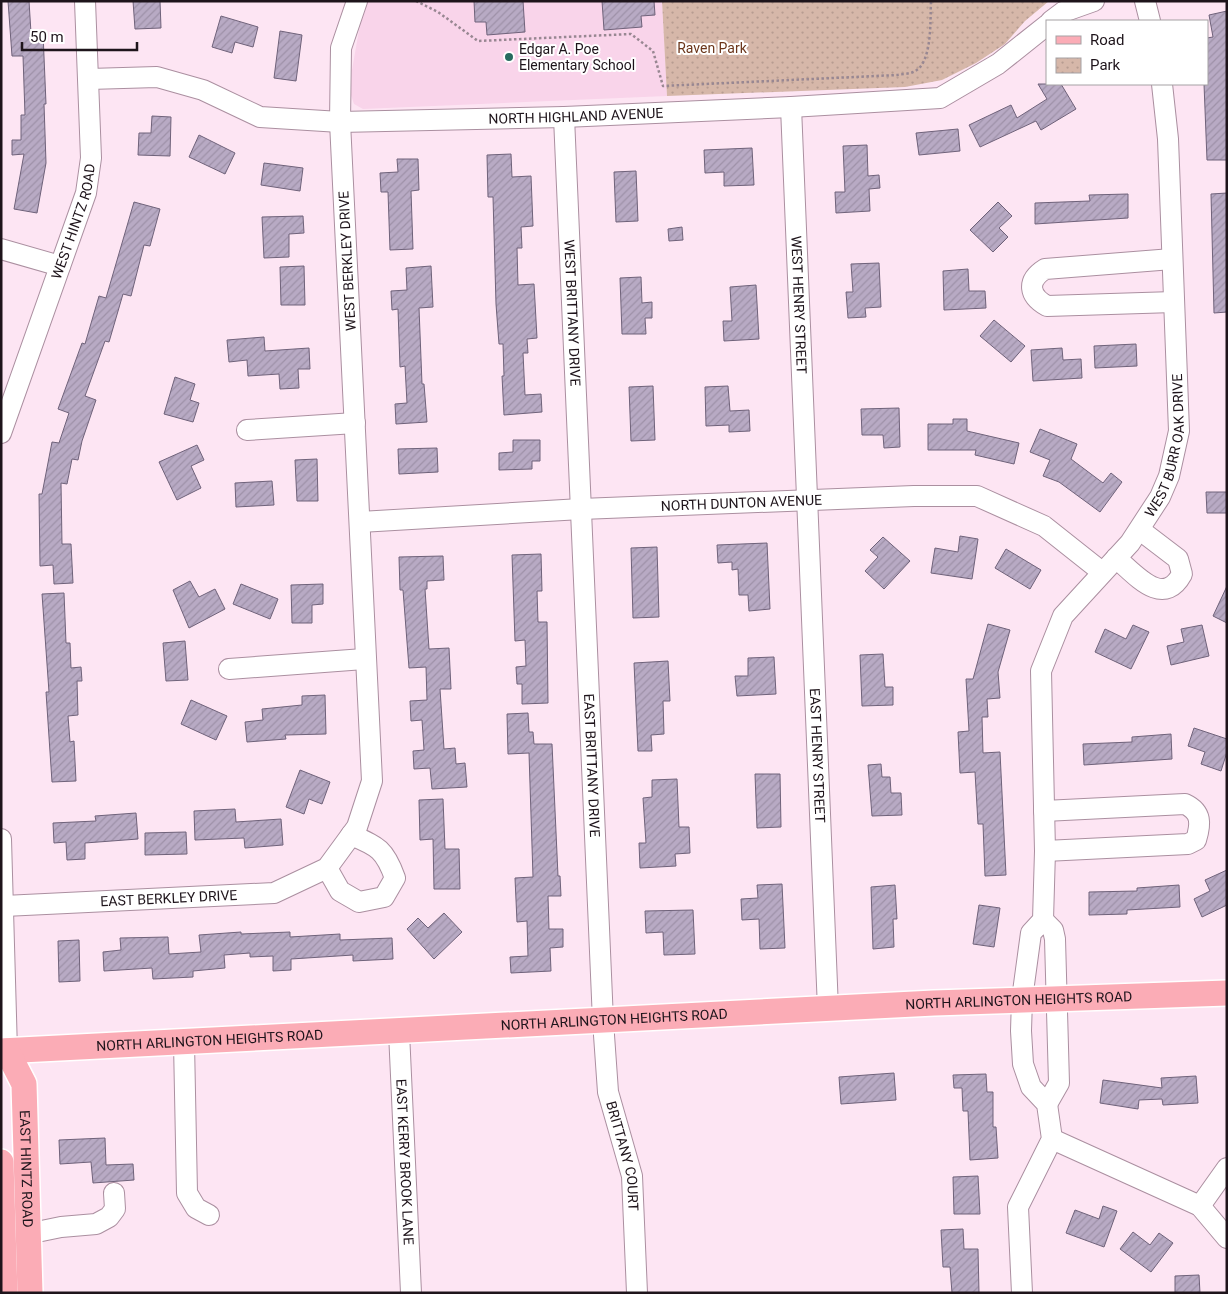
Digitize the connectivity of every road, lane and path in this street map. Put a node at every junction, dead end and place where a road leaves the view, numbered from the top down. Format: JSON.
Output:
{"nodes":[{"id":1,"x":86,"y":1,"type":"edge"},
{"id":2,"x":357,"y":1,"type":"edge"},
{"id":3,"x":416,"y":1,"type":"edge"},
{"id":4,"x":931,"y":1,"type":"edge"},
{"id":5,"x":1094,"y":1,"type":"edge"},
{"id":6,"x":1145,"y":1,"type":"edge"},
{"id":7,"x":1052,"y":20,"type":"edge"},
{"id":8,"x":1150,"y":20,"type":"edge"},
{"id":9,"x":1046,"y":26,"type":"edge"},
{"id":10,"x":89,"y":79,"type":"junction"},
{"id":11,"x":1162,"y":85,"type":"edge"},
{"id":12,"x":791,"y":107,"type":"junction"},
{"id":13,"x":564,"y":117,"type":"junction"},
{"id":14,"x":340,"y":122,"type":"junction"},
{"id":15,"x":1,"y":249,"type":"edge"},
{"id":16,"x":1172,"y":259,"type":"junction"},
{"id":17,"x":60,"y":266,"type":"junction"},
{"id":18,"x":1174,"y":302,"type":"junction"},
{"id":19,"x":355,"y":423,"type":"junction"},
{"id":20,"x":247,"y":430,"type":"dead end"},
{"id":21,"x":1,"y":433,"type":"edge"},
{"id":22,"x":809,"y":501,"type":"junction"},
{"id":23,"x":581,"y":509,"type":"junction"},
{"id":24,"x":360,"y":522,"type":"junction"},
{"id":25,"x":1140,"y":530,"type":"junction"},
{"id":26,"x":1109,"y":565,"type":"junction"},
{"id":27,"x":364,"y":659,"type":"junction"},
{"id":28,"x":229,"y":669,"type":"dead end"},
{"id":29,"x":1044,"y":811,"type":"junction"},
{"id":30,"x":351,"y":835,"type":"junction"},
{"id":31,"x":1,"y":839,"type":"edge"},
{"id":32,"x":1045,"y":851,"type":"junction"},
{"id":33,"x":327,"y":868,"type":"junction"},
{"id":34,"x":4,"y":906,"type":"junction"},
{"id":35,"x":1043,"y":920,"type":"junction"},
{"id":36,"x":1227,"y":993,"type":"edge"},
{"id":37,"x":1058,"y":998,"type":"junction"},
{"id":38,"x":1022,"y":999,"type":"junction"},
{"id":39,"x":828,"y":1009,"type":"junction"},
{"id":40,"x":603,"y":1021,"type":"junction"},
{"id":41,"x":399,"y":1032,"type":"junction"},
{"id":42,"x":184,"y":1043,"type":"junction"},
{"id":43,"x":4,"y":1051,"type":"edge"},
{"id":44,"x":1,"y":1076,"type":"edge"},
{"id":45,"x":1047,"y":1104,"type":"junction"},
{"id":46,"x":1052,"y":1139,"type":"junction"},
{"id":47,"x":1,"y":1162,"type":"edge"},
{"id":48,"x":1227,"y":1168,"type":"edge"},
{"id":49,"x":114,"y":1193,"type":"dead end"},
{"id":50,"x":1200,"y":1206,"type":"junction"},
{"id":51,"x":209,"y":1215,"type":"dead end"},
{"id":52,"x":11,"y":1234,"type":"edge"},
{"id":53,"x":1227,"y":1238,"type":"edge"},
{"id":54,"x":5,"y":1293,"type":"edge"},
{"id":55,"x":30,"y":1293,"type":"edge"},
{"id":56,"x":411,"y":1293,"type":"edge"},
{"id":57,"x":637,"y":1293,"type":"edge"},
{"id":58,"x":1022,"y":1293,"type":"edge"}],
"edges":[{"from":1,"to":10,"type":"street","name":"WEST HINTZ ROAD"},
{"from":2,"to":14,"type":"street","name":"WEST BERKLEY DRIVE"},
{"from":3,"to":4,"type":"path"},
{"from":5,"to":7,"type":"street"},
{"from":6,"to":8,"type":"street"},
{"from":9,"to":12,"type":"street","name":"NORTH HIGHLAND AVENUE"},
{"from":10,"to":14,"type":"street","name":"NORTH HIGHLAND AVENUE"},
{"from":10,"to":17,"type":"street","name":"WEST HINTZ ROAD"},
{"from":11,"to":16,"type":"street","name":"WEST BURR OAK DRIVE"},
{"from":12,"to":13,"type":"street","name":"NORTH HIGHLAND AVENUE"},
{"from":12,"to":22,"type":"street","name":"WEST HENRY STREET"},
{"from":13,"to":14,"type":"street","name":"NORTH HIGHLAND AVENUE"},
{"from":13,"to":23,"type":"street","name":"WEST BRITTANY DRIVE"},
{"from":14,"to":19,"type":"street","name":"WEST BERKLEY DRIVE"},
{"from":15,"to":17,"type":"street"},
{"from":16,"to":18,"type":"street","name":"WEST BURR OAK DRIVE"},
{"from":16,"to":18,"type":"street"},
{"from":17,"to":21,"type":"street","name":"WEST HINTZ ROAD"},
{"from":18,"to":25,"type":"street","name":"WEST BURR OAK DRIVE"},
{"from":19,"to":20,"type":"street"},
{"from":19,"to":24,"type":"street","name":"WEST BERKLEY DRIVE"},
{"from":22,"to":23,"type":"street","name":"NORTH DUNTON AVENUE"},
{"from":22,"to":26,"type":"street","name":"NORTH DUNTON AVENUE"},
{"from":22,"to":39,"type":"street","name":"EAST HENRY STREET"},
{"from":23,"to":24,"type":"street","name":"NORTH DUNTON AVENUE"},
{"from":23,"to":40,"type":"street","name":"EAST BRITTANY DRIVE"},
{"from":24,"to":27,"type":"street","name":"EAST BERKLEY DRIVE"},
{"from":25,"to":26,"type":"street","name":"WEST BURR OAK DRIVE"},
{"from":25,"to":26,"type":"street","name":"NORTH DUNTON AVENUE"},
{"from":26,"to":29,"type":"street","name":"WEST BURR OAK DRIVE"},
{"from":27,"to":28,"type":"street"},
{"from":27,"to":30,"type":"street","name":"EAST BERKLEY DRIVE"},
{"from":29,"to":32,"type":"street","name":"WEST BURR OAK DRIVE"},
{"from":29,"to":32,"type":"street"},
{"from":30,"to":33,"type":"street","name":"EAST BERKLEY DRIVE"},
{"from":30,"to":33,"type":"street"},
{"from":31,"to":34,"type":"street","name":"EAST HINTZ ROAD"},
{"from":32,"to":35,"type":"street","name":"WEST BURR OAK DRIVE"},
{"from":33,"to":34,"type":"street","name":"EAST BERKLEY DRIVE"},
{"from":34,"to":43,"type":"street","name":"EAST HINTZ ROAD"},
{"from":35,"to":37,"type":"street"},
{"from":35,"to":38,"type":"street"},
{"from":36,"to":37,"type":"main road","name":"NORTH ARLINGTON HEIGHTS ROAD"},
{"from":37,"to":38,"type":"main road","name":"NORTH ARLINGTON HEIGHTS ROAD"},
{"from":37,"to":45,"type":"street"},
{"from":38,"to":39,"type":"main road","name":"NORTH ARLINGTON HEIGHTS ROAD"},
{"from":38,"to":45,"type":"street"},
{"from":39,"to":40,"type":"main road","name":"NORTH ARLINGTON HEIGHTS ROAD"},
{"from":40,"to":41,"type":"main road","name":"NORTH ARLINGTON HEIGHTS ROAD"},
{"from":40,"to":57,"type":"street","name":"BRITTANY COURT"},
{"from":41,"to":42,"type":"main road","name":"NORTH ARLINGTON HEIGHTS ROAD"},
{"from":41,"to":56,"type":"street","name":"EAST KERRY BROOK LANE"},
{"from":42,"to":43,"type":"main road","name":"NORTH ARLINGTON HEIGHTS ROAD"},
{"from":42,"to":51,"type":"street"},
{"from":43,"to":44,"type":"main road","name":"EAST HINTZ ROAD"},
{"from":43,"to":52,"type":"main road","name":"EAST HINTZ ROAD"},
{"from":45,"to":46,"type":"street"},
{"from":46,"to":50,"type":"street"},
{"from":46,"to":58,"type":"street"},
{"from":47,"to":52,"type":"main road","name":"EAST HINTZ ROAD"},
{"from":48,"to":50,"type":"street"},
{"from":49,"to":52,"type":"street"},
{"from":50,"to":53,"type":"street"},
{"from":52,"to":54,"type":"main road","name":"EAST HINTZ ROAD"},
{"from":52,"to":55,"type":"main road","name":"EAST HINTZ ROAD"}]}
